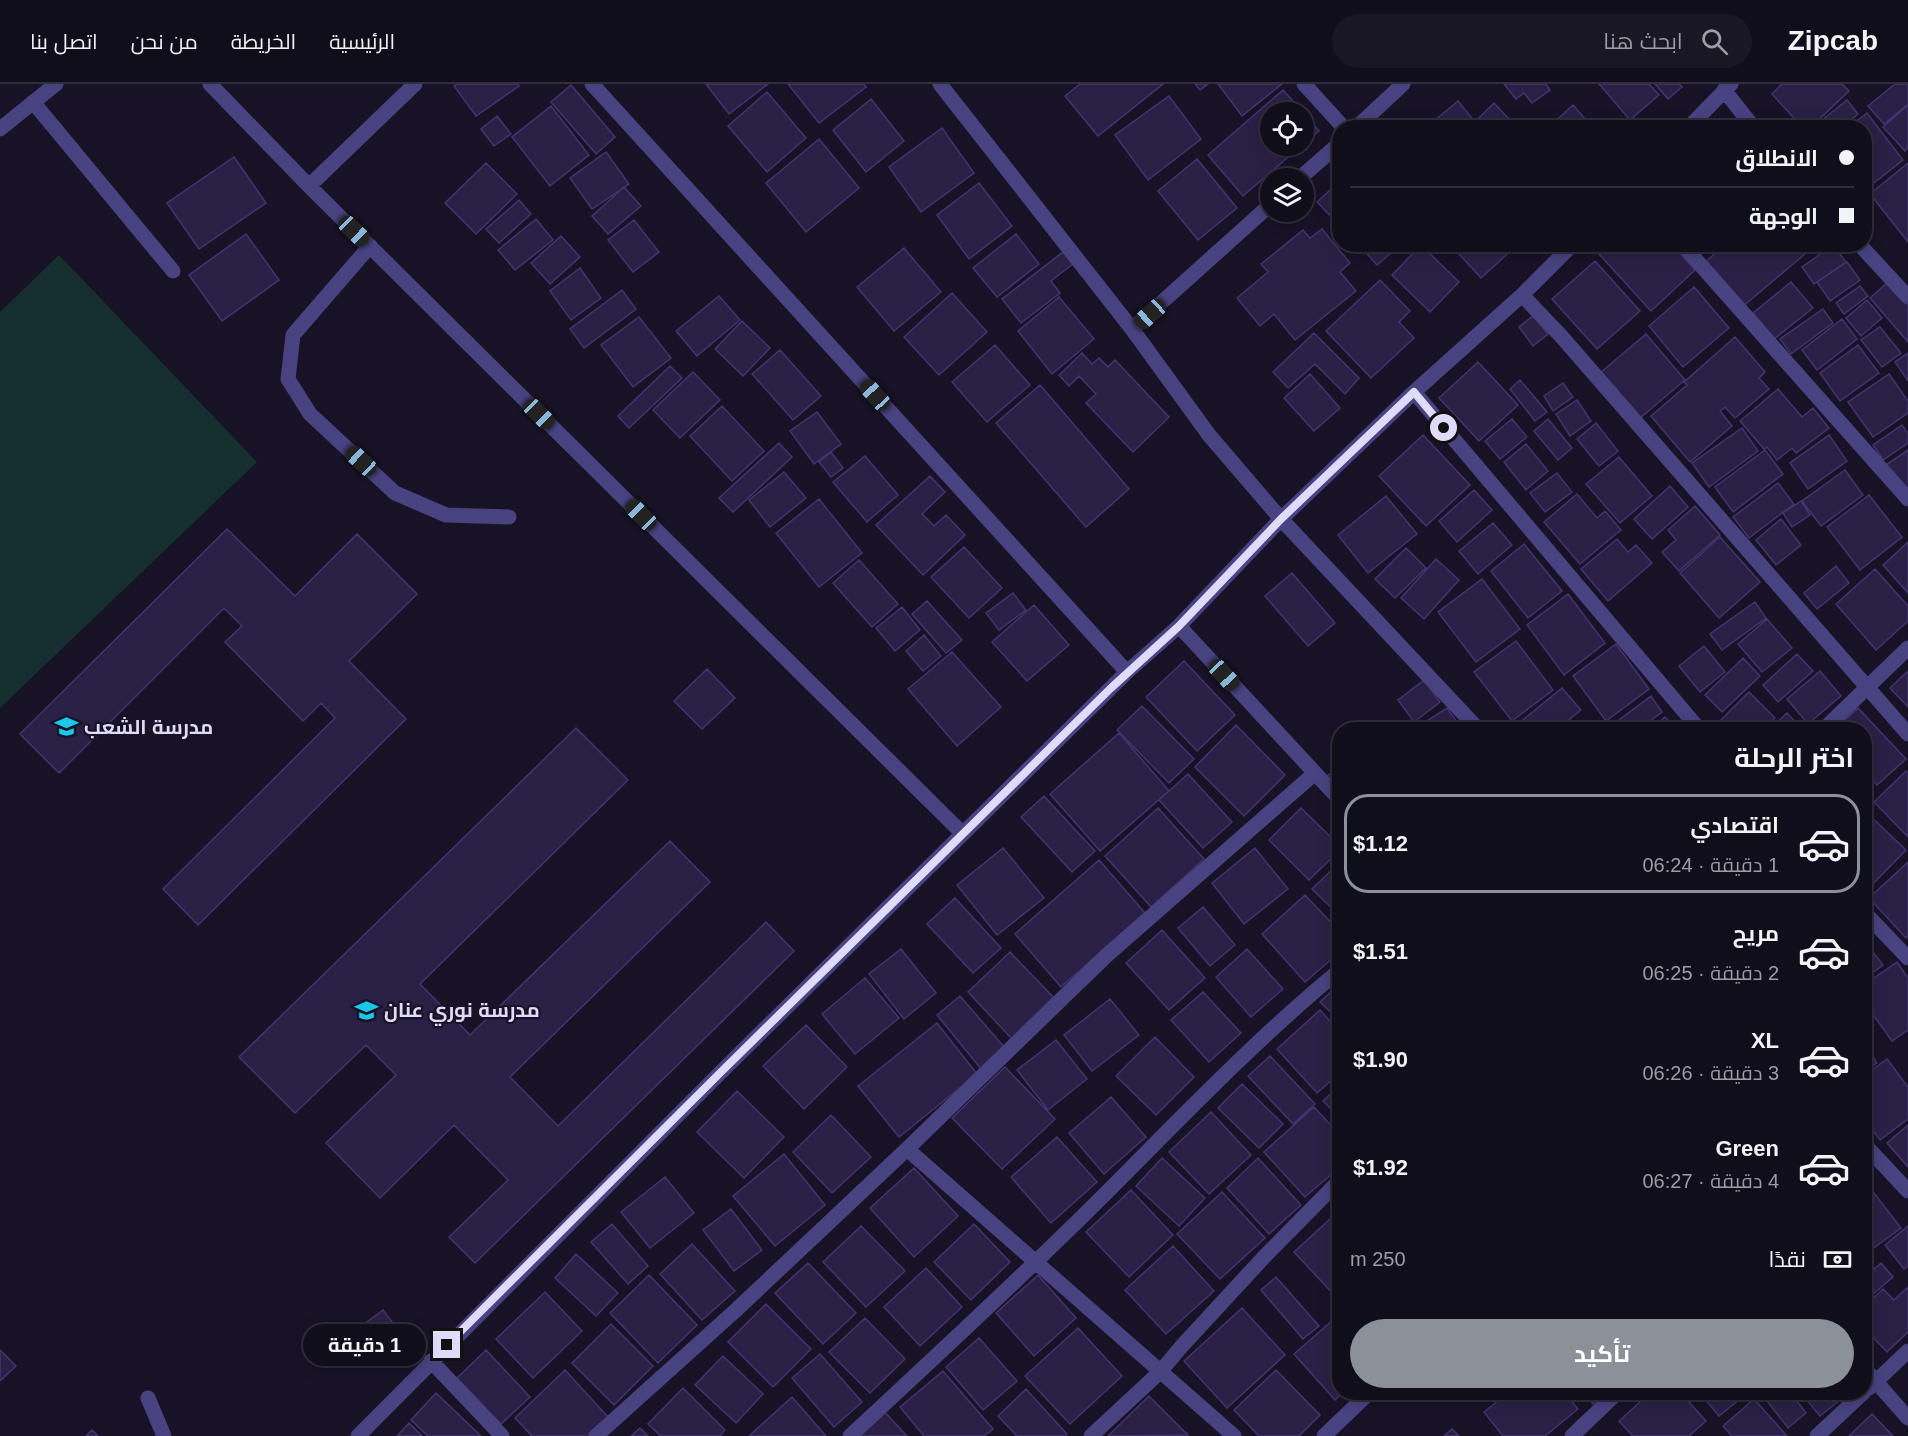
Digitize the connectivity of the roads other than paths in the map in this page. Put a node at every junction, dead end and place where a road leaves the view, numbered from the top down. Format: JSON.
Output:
{"nodes":[{"id":1,"x":56,"y":84,"type":"edge"},
{"id":2,"x":210,"y":84,"type":"edge"},
{"id":3,"x":415,"y":84,"type":"edge"},
{"id":4,"x":592,"y":84,"type":"edge"},
{"id":5,"x":940,"y":84,"type":"edge"},
{"id":6,"x":1304,"y":84,"type":"edge"},
{"id":7,"x":1403,"y":84,"type":"edge"},
{"id":8,"x":1728,"y":87,"type":"edge"},
{"id":9,"x":33,"y":102,"type":"junction"},
{"id":10,"x":1337,"y":120,"type":"edge"},
{"id":11,"x":1365,"y":120,"type":"edge"},
{"id":12,"x":1696,"y":120,"type":"edge"},
{"id":13,"x":1749,"y":120,"type":"edge"},
{"id":14,"x":0,"y":129,"type":"edge"},
{"id":15,"x":1332,"y":150,"type":"edge"},
{"id":16,"x":1311,"y":168,"type":"edge"},
{"id":17,"x":309,"y":186,"type":"junction"},
{"id":18,"x":1260,"y":214,"type":"edge"},
{"id":19,"x":370,"y":246,"type":"junction"},
{"id":20,"x":1565,"y":252,"type":"edge"},
{"id":21,"x":1689,"y":252,"type":"edge"},
{"id":22,"x":1866,"y":252,"type":"edge"},
{"id":23,"x":173,"y":271,"type":"dead end"},
{"id":24,"x":1522,"y":295,"type":"junction"},
{"id":25,"x":1908,"y":297,"type":"edge"},
{"id":26,"x":1132,"y":329,"type":"junction"},
{"id":27,"x":1414,"y":392,"type":"junction"},
{"id":28,"x":1908,"y":499,"type":"edge"},
{"id":29,"x":510,"y":517,"type":"dead end"},
{"id":30,"x":1281,"y":519,"type":"junction"},
{"id":31,"x":1179,"y":626,"type":"junction"},
{"id":32,"x":1908,"y":648,"type":"edge"},
{"id":33,"x":1127,"y":672,"type":"junction"},
{"id":34,"x":1867,"y":688,"type":"junction"},
{"id":35,"x":1471,"y":722,"type":"edge"},
{"id":36,"x":1693,"y":722,"type":"edge"},
{"id":37,"x":1831,"y":722,"type":"edge"},
{"id":38,"x":1908,"y":734,"type":"edge"},
{"id":39,"x":1315,"y":773,"type":"junction"},
{"id":40,"x":1332,"y":791,"type":"edge"},
{"id":41,"x":963,"y":834,"type":"junction"},
{"id":42,"x":1872,"y":920,"type":"edge"},
{"id":43,"x":1908,"y":958,"type":"edge"},
{"id":44,"x":1332,"y":976,"type":"edge"},
{"id":45,"x":907,"y":1149,"type":"junction"},
{"id":46,"x":1872,"y":1153,"type":"edge"},
{"id":47,"x":1332,"y":1188,"type":"edge"},
{"id":48,"x":1908,"y":1191,"type":"edge"},
{"id":49,"x":1036,"y":1262,"type":"junction"},
{"id":50,"x":1908,"y":1351,"type":"edge"},
{"id":51,"x":431,"y":1361,"type":"junction"},
{"id":52,"x":1161,"y":1372,"type":"junction"},
{"id":53,"x":1872,"y":1384,"type":"edge"},
{"id":54,"x":1872,"y":1391,"type":"edge"},
{"id":55,"x":148,"y":1398,"type":"dead end"},
{"id":56,"x":1362,"y":1400,"type":"edge"},
{"id":57,"x":1610,"y":1400,"type":"edge"},
{"id":58,"x":1855,"y":1400,"type":"edge"},
{"id":59,"x":1908,"y":1418,"type":"edge"},
{"id":60,"x":164,"y":1436,"type":"edge"},
{"id":61,"x":358,"y":1436,"type":"edge"},
{"id":62,"x":502,"y":1436,"type":"edge"},
{"id":63,"x":596,"y":1436,"type":"edge"},
{"id":64,"x":850,"y":1436,"type":"edge"},
{"id":65,"x":1092,"y":1436,"type":"edge"},
{"id":66,"x":1234,"y":1436,"type":"edge"},
{"id":67,"x":1324,"y":1436,"type":"edge"},
{"id":68,"x":1572,"y":1436,"type":"edge"},
{"id":69,"x":1817,"y":1436,"type":"edge"}],
"edges":[{"from":1,"to":9,"type":"street"},
{"from":2,"to":17,"type":"street"},
{"from":3,"to":17,"type":"street"},
{"from":4,"to":33,"type":"street"},
{"from":5,"to":26,"type":"street"},
{"from":6,"to":10,"type":"street"},
{"from":7,"to":11,"type":"street"},
{"from":8,"to":12,"type":"street"},
{"from":8,"to":13,"type":"street"},
{"from":9,"to":14,"type":"street"},
{"from":9,"to":23,"type":"street"},
{"from":15,"to":16,"type":"street"},
{"from":17,"to":19,"type":"street"},
{"from":18,"to":26,"type":"street"},
{"from":19,"to":29,"type":"street"},
{"from":19,"to":41,"type":"street"},
{"from":20,"to":24,"type":"street"},
{"from":21,"to":28,"type":"street"},
{"from":22,"to":25,"type":"street"},
{"from":24,"to":27,"type":"street"},
{"from":24,"to":34,"type":"street"},
{"from":26,"to":30,"type":"street"},
{"from":27,"to":30,"type":"street"},
{"from":27,"to":36,"type":"street"},
{"from":30,"to":31,"type":"street"},
{"from":30,"to":35,"type":"street"},
{"from":31,"to":33,"type":"street"},
{"from":31,"to":39,"type":"street"},
{"from":32,"to":34,"type":"street"},
{"from":33,"to":41,"type":"street"},
{"from":34,"to":37,"type":"street"},
{"from":34,"to":38,"type":"street"},
{"from":39,"to":40,"type":"street"},
{"from":39,"to":45,"type":"street"},
{"from":41,"to":51,"type":"street"},
{"from":42,"to":43,"type":"street"},
{"from":44,"to":49,"type":"street"},
{"from":45,"to":49,"type":"street"},
{"from":45,"to":63,"type":"street"},
{"from":46,"to":48,"type":"street"},
{"from":47,"to":52,"type":"street"},
{"from":49,"to":52,"type":"street"},
{"from":49,"to":64,"type":"street"},
{"from":50,"to":53,"type":"street"},
{"from":51,"to":61,"type":"street"},
{"from":51,"to":62,"type":"street"},
{"from":52,"to":65,"type":"street"},
{"from":52,"to":66,"type":"street"},
{"from":54,"to":59,"type":"street"},
{"from":55,"to":60,"type":"street"},
{"from":56,"to":67,"type":"street"},
{"from":57,"to":68,"type":"street"},
{"from":58,"to":69,"type":"street"}]}
